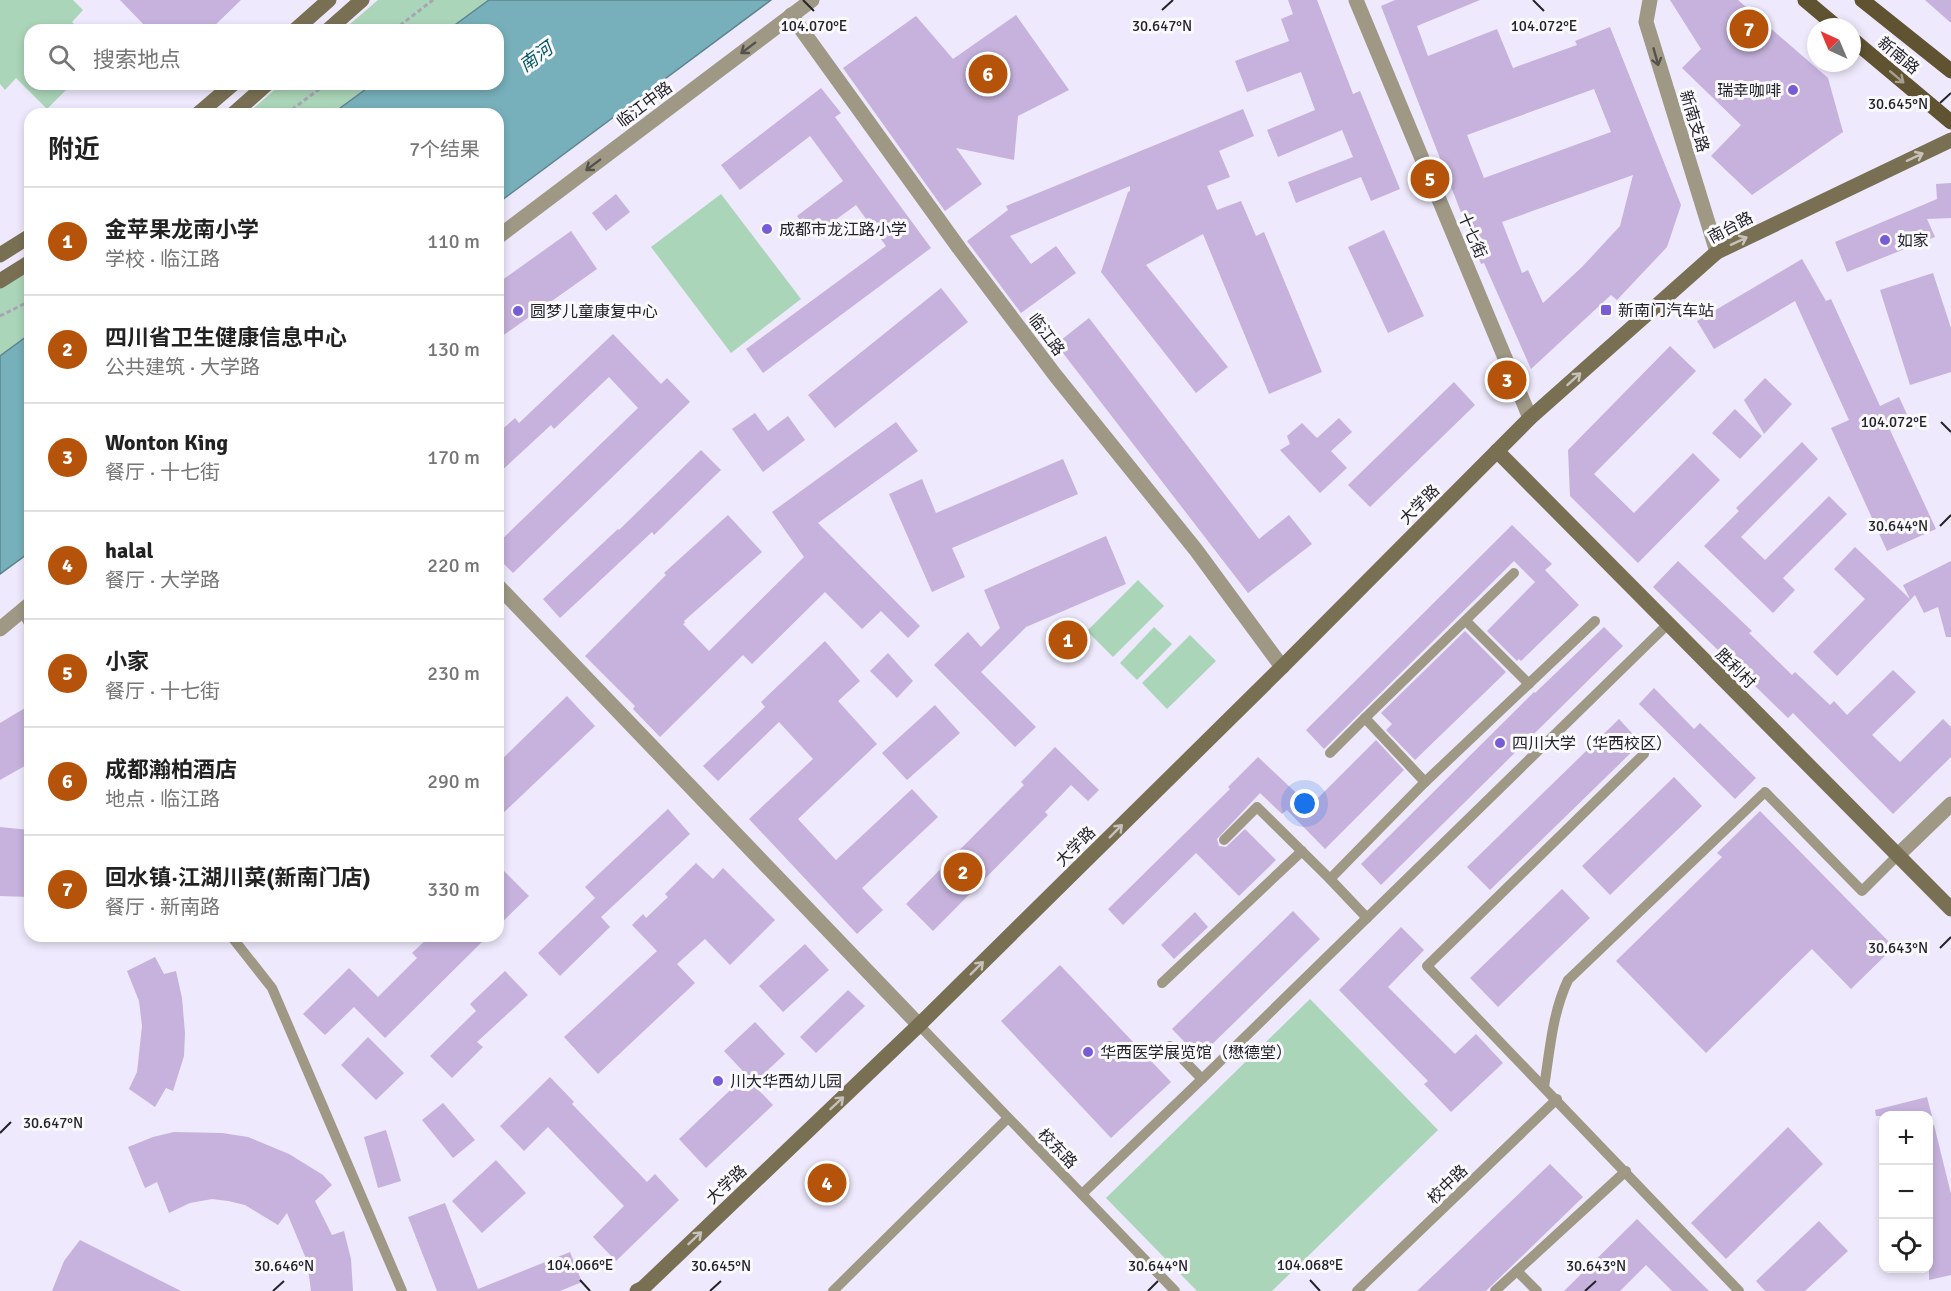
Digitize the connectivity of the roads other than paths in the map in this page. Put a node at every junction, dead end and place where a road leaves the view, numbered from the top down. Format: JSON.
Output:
{"nodes":[{"id":1,"x":329,"y":0,"type":"edge"},
{"id":2,"x":362,"y":0,"type":"edge"},
{"id":3,"x":812,"y":0,"type":"edge"},
{"id":4,"x":1356,"y":0,"type":"edge"},
{"id":5,"x":1650,"y":0,"type":"edge"},
{"id":6,"x":1805,"y":0,"type":"edge"},
{"id":7,"x":1862,"y":0,"type":"edge"},
{"id":8,"x":791,"y":15,"type":"junction"},
{"id":9,"x":1826,"y":18,"type":"edge"},
{"id":10,"x":302,"y":24,"type":"edge"},
{"id":11,"x":335,"y":24,"type":"edge"},
{"id":12,"x":1861,"y":47,"type":"edge"},
{"id":13,"x":1951,"y":71,"type":"edge"},
{"id":14,"x":226,"y":90,"type":"edge"},
{"id":15,"x":260,"y":90,"type":"edge"},
{"id":16,"x":205,"y":108,"type":"edge"},
{"id":17,"x":240,"y":108,"type":"edge"},
{"id":18,"x":1951,"y":122,"type":"edge"},
{"id":19,"x":1951,"y":140,"type":"edge"},
{"id":20,"x":504,"y":232,"type":"edge"},
{"id":21,"x":24,"y":240,"type":"edge"},
{"id":22,"x":1717,"y":252,"type":"junction"},
{"id":23,"x":0,"y":255,"type":"edge"},
{"id":24,"x":24,"y":266,"type":"edge"},
{"id":25,"x":0,"y":281,"type":"edge"},
{"id":26,"x":1530,"y":418,"type":"junction"},
{"id":27,"x":1497,"y":452,"type":"junction"},
{"id":28,"x":1514,"y":573,"type":"dead end"},
{"id":29,"x":504,"y":592,"type":"edge"},
{"id":30,"x":24,"y":610,"type":"edge"},
{"id":31,"x":1466,"y":621,"type":"junction"},
{"id":32,"x":1595,"y":621,"type":"dead end"},
{"id":33,"x":1668,"y":624,"type":"junction"},
{"id":34,"x":0,"y":629,"type":"edge"},
{"id":35,"x":1282,"y":667,"type":"junction"},
{"id":36,"x":1529,"y":684,"type":"junction"},
{"id":37,"x":1365,"y":718,"type":"junction"},
{"id":38,"x":1330,"y":753,"type":"dead end"},
{"id":39,"x":1644,"y":754,"type":"dead end"},
{"id":40,"x":1425,"y":782,"type":"junction"},
{"id":41,"x":1951,"y":804,"type":"edge"},
{"id":42,"x":1224,"y":840,"type":"dead end"},
{"id":43,"x":1302,"y":851,"type":"junction"},
{"id":44,"x":1898,"y":855,"type":"junction"},
{"id":45,"x":1330,"y":879,"type":"junction"},
{"id":46,"x":1951,"y":909,"type":"edge"},
{"id":47,"x":1367,"y":918,"type":"junction"},
{"id":48,"x":236,"y":942,"type":"edge"},
{"id":49,"x":1162,"y":983,"type":"dead end"},
{"id":50,"x":920,"y":1025,"type":"junction"},
{"id":51,"x":1170,"y":1046,"type":"dead end"},
{"id":52,"x":1202,"y":1079,"type":"junction"},
{"id":53,"x":1545,"y":1087,"type":"junction"},
{"id":54,"x":1557,"y":1099,"type":"junction"},
{"id":55,"x":1008,"y":1118,"type":"junction"},
{"id":56,"x":1626,"y":1171,"type":"junction"},
{"id":57,"x":1082,"y":1194,"type":"junction"},
{"id":58,"x":1517,"y":1271,"type":"junction"},
{"id":59,"x":402,"y":1291,"type":"edge"},
{"id":60,"x":637,"y":1291,"type":"edge"},
{"id":61,"x":833,"y":1291,"type":"edge"},
{"id":62,"x":1175,"y":1291,"type":"edge"},
{"id":63,"x":1358,"y":1291,"type":"edge"},
{"id":64,"x":1496,"y":1291,"type":"edge"},
{"id":65,"x":1537,"y":1291,"type":"edge"},
{"id":66,"x":1739,"y":1291,"type":"edge"}],
"edges":[{"from":1,"to":10,"type":"street"},
{"from":2,"to":11,"type":"street"},
{"from":3,"to":8,"type":"street","name":"临江中路"},
{"from":4,"to":26,"type":"street","name":"十七街"},
{"from":5,"to":22,"type":"street","name":"新南支路","one_way":true},
{"from":6,"to":9,"type":"main road"},
{"from":7,"to":13,"type":"main road","name":"新南路"},
{"from":8,"to":20,"type":"street","name":"临江中路","one_way":true},
{"from":8,"to":35,"type":"street","name":"临江路"},
{"from":12,"to":18,"type":"main road","name":"新南路","one_way":true},
{"from":14,"to":16,"type":"street"},
{"from":15,"to":17,"type":"street"},
{"from":22,"to":19,"type":"street","name":"南台路","one_way":true},
{"from":21,"to":23,"type":"street"},
{"from":26,"to":22,"type":"street","name":"南台路","one_way":true},
{"from":24,"to":25,"type":"street"},
{"from":26,"to":27,"type":"street","name":"大学路"},
{"from":27,"to":33,"type":"street","name":"胜利村"},
{"from":27,"to":35,"type":"street","name":"大学路"},
{"from":28,"to":31,"type":"lane"},
{"from":29,"to":50,"type":"street"},
{"from":30,"to":34,"type":"street"},
{"from":31,"to":36,"type":"lane"},
{"from":31,"to":37,"type":"lane"},
{"from":32,"to":36,"type":"lane"},
{"from":33,"to":44,"type":"street","name":"胜利村"},
{"from":33,"to":47,"type":"lane"},
{"from":50,"to":35,"type":"street","name":"大学路","one_way":true},
{"from":36,"to":40,"type":"lane"},
{"from":37,"to":38,"type":"lane"},
{"from":37,"to":40,"type":"lane"},
{"from":39,"to":53,"type":"lane"},
{"from":40,"to":45,"type":"lane"},
{"from":41,"to":44,"type":"street"},
{"from":42,"to":43,"type":"lane"},
{"from":43,"to":45,"type":"lane"},
{"from":43,"to":49,"type":"lane"},
{"from":44,"to":46,"type":"street","name":"胜利村"},
{"from":44,"to":53,"type":"lane"},
{"from":45,"to":47,"type":"lane"},
{"from":47,"to":52,"type":"lane"},
{"from":48,"to":59,"type":"lane"},
{"from":50,"to":55,"type":"lane","name":"校东路"},
{"from":60,"to":50,"type":"street","name":"大学路","one_way":true},
{"from":51,"to":52,"type":"lane"},
{"from":52,"to":57,"type":"lane"},
{"from":53,"to":54,"type":"lane"},
{"from":54,"to":56,"type":"lane"},
{"from":54,"to":63,"type":"lane","name":"校中路"},
{"from":55,"to":57,"type":"lane","name":"校东路"},
{"from":55,"to":61,"type":"lane"},
{"from":56,"to":58,"type":"lane"},
{"from":56,"to":66,"type":"lane"},
{"from":57,"to":62,"type":"lane","name":"校东路"},
{"from":58,"to":64,"type":"lane"},
{"from":58,"to":65,"type":"lane"}]}
